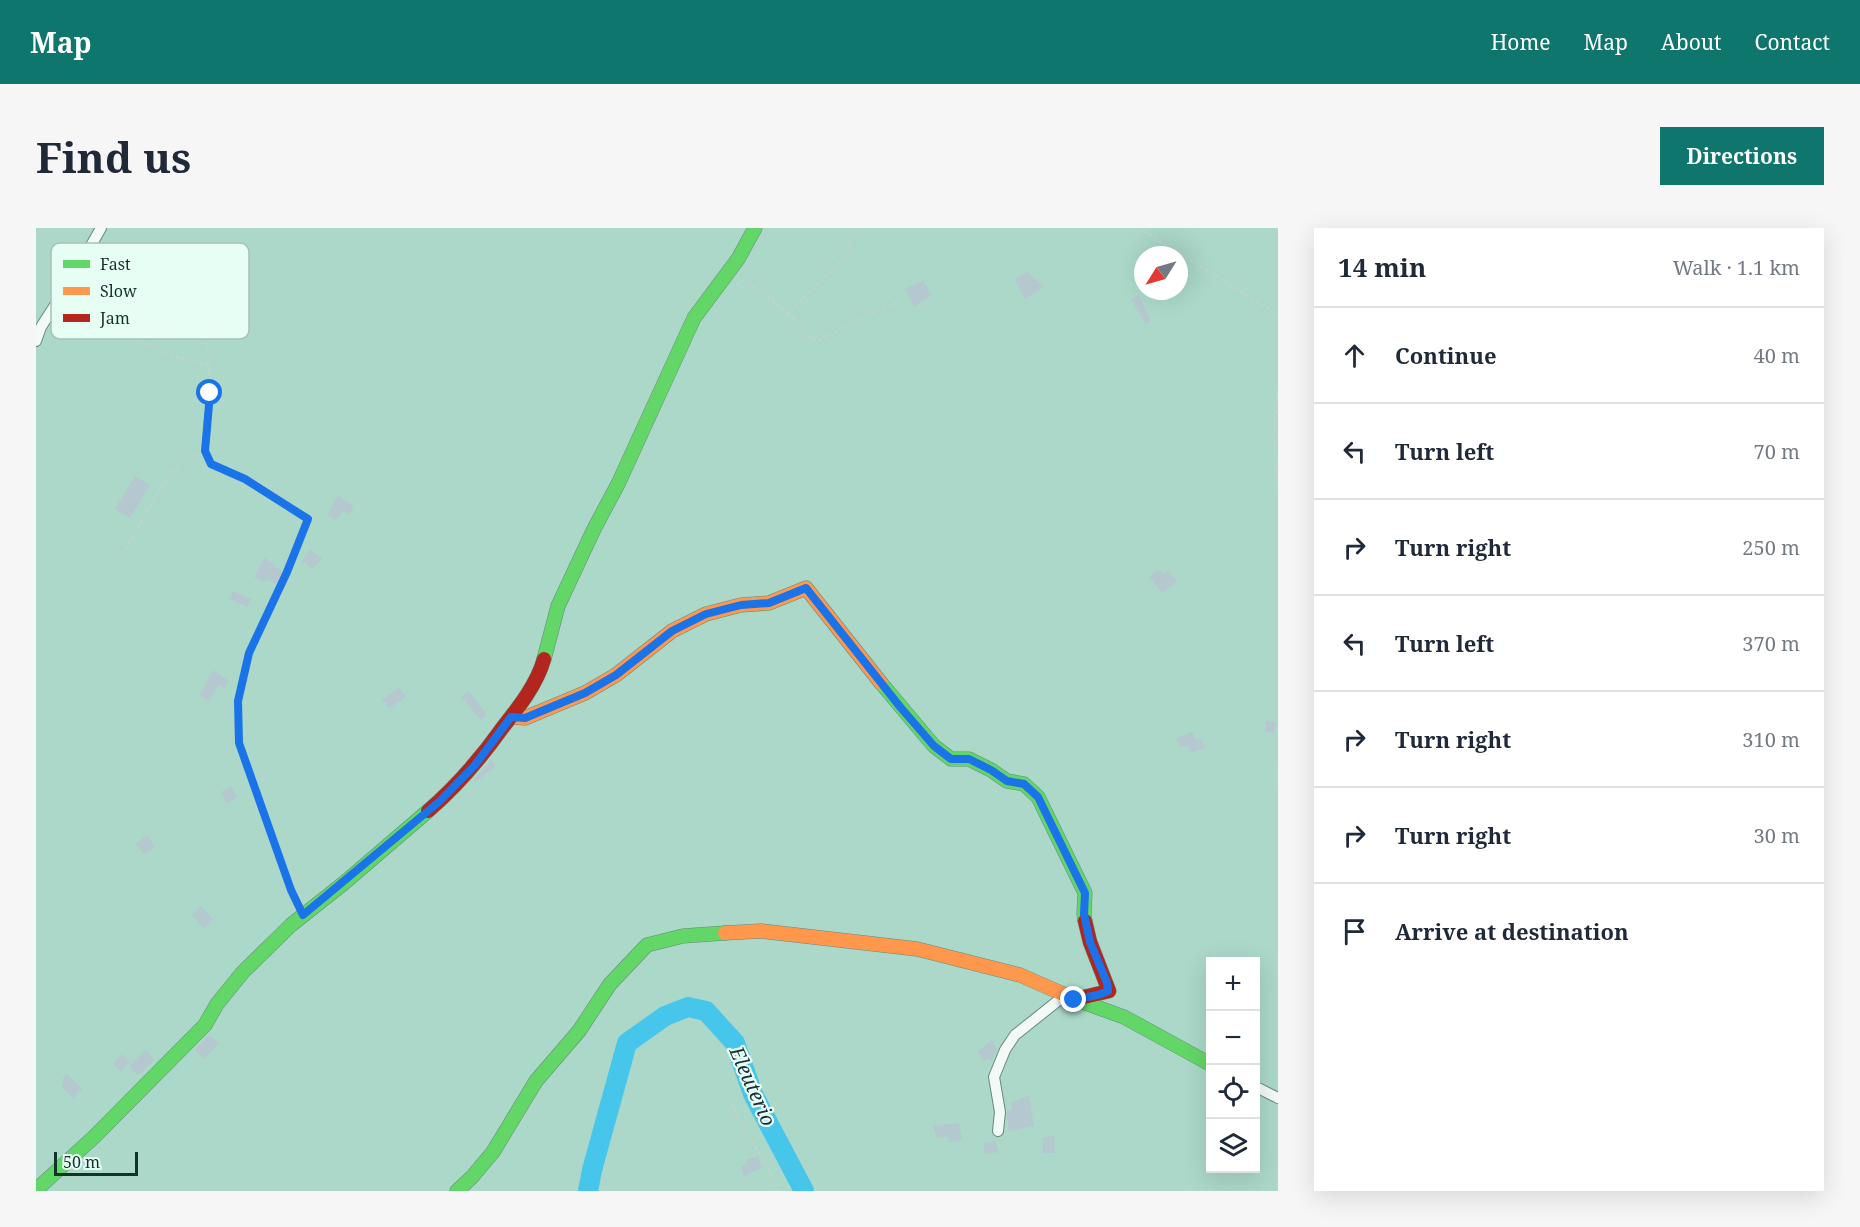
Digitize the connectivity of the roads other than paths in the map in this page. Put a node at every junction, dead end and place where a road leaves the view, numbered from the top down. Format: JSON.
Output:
{"nodes":[{"id":1,"x":101,"y":228,"type":"edge"},
{"id":2,"x":755,"y":228,"type":"edge"},
{"id":3,"x":93,"y":243,"type":"edge"},
{"id":4,"x":51,"y":312,"type":"edge"},
{"id":5,"x":36,"y":341,"type":"edge"},
{"id":6,"x":511,"y":717,"type":"junction"},
{"id":7,"x":1069,"y":998,"type":"junction"},
{"id":8,"x":1206,"y":1062,"type":"edge"},
{"id":9,"x":1260,"y":1089,"type":"edge"},
{"id":10,"x":1278,"y":1098,"type":"edge"},
{"id":11,"x":998,"y":1131,"type":"dead end"},
{"id":12,"x":36,"y":1190,"type":"edge"},
{"id":13,"x":457,"y":1191,"type":"edge"}],
"edges":[{"from":1,"to":3,"type":"street"},
{"from":2,"to":6,"type":"street"},
{"from":4,"to":5,"type":"street"},
{"from":6,"to":7,"type":"street"},
{"from":6,"to":12,"type":"street"},
{"from":7,"to":8,"type":"street"},
{"from":7,"to":11,"type":"street"},
{"from":7,"to":13,"type":"street"},
{"from":9,"to":10,"type":"street"}]}
